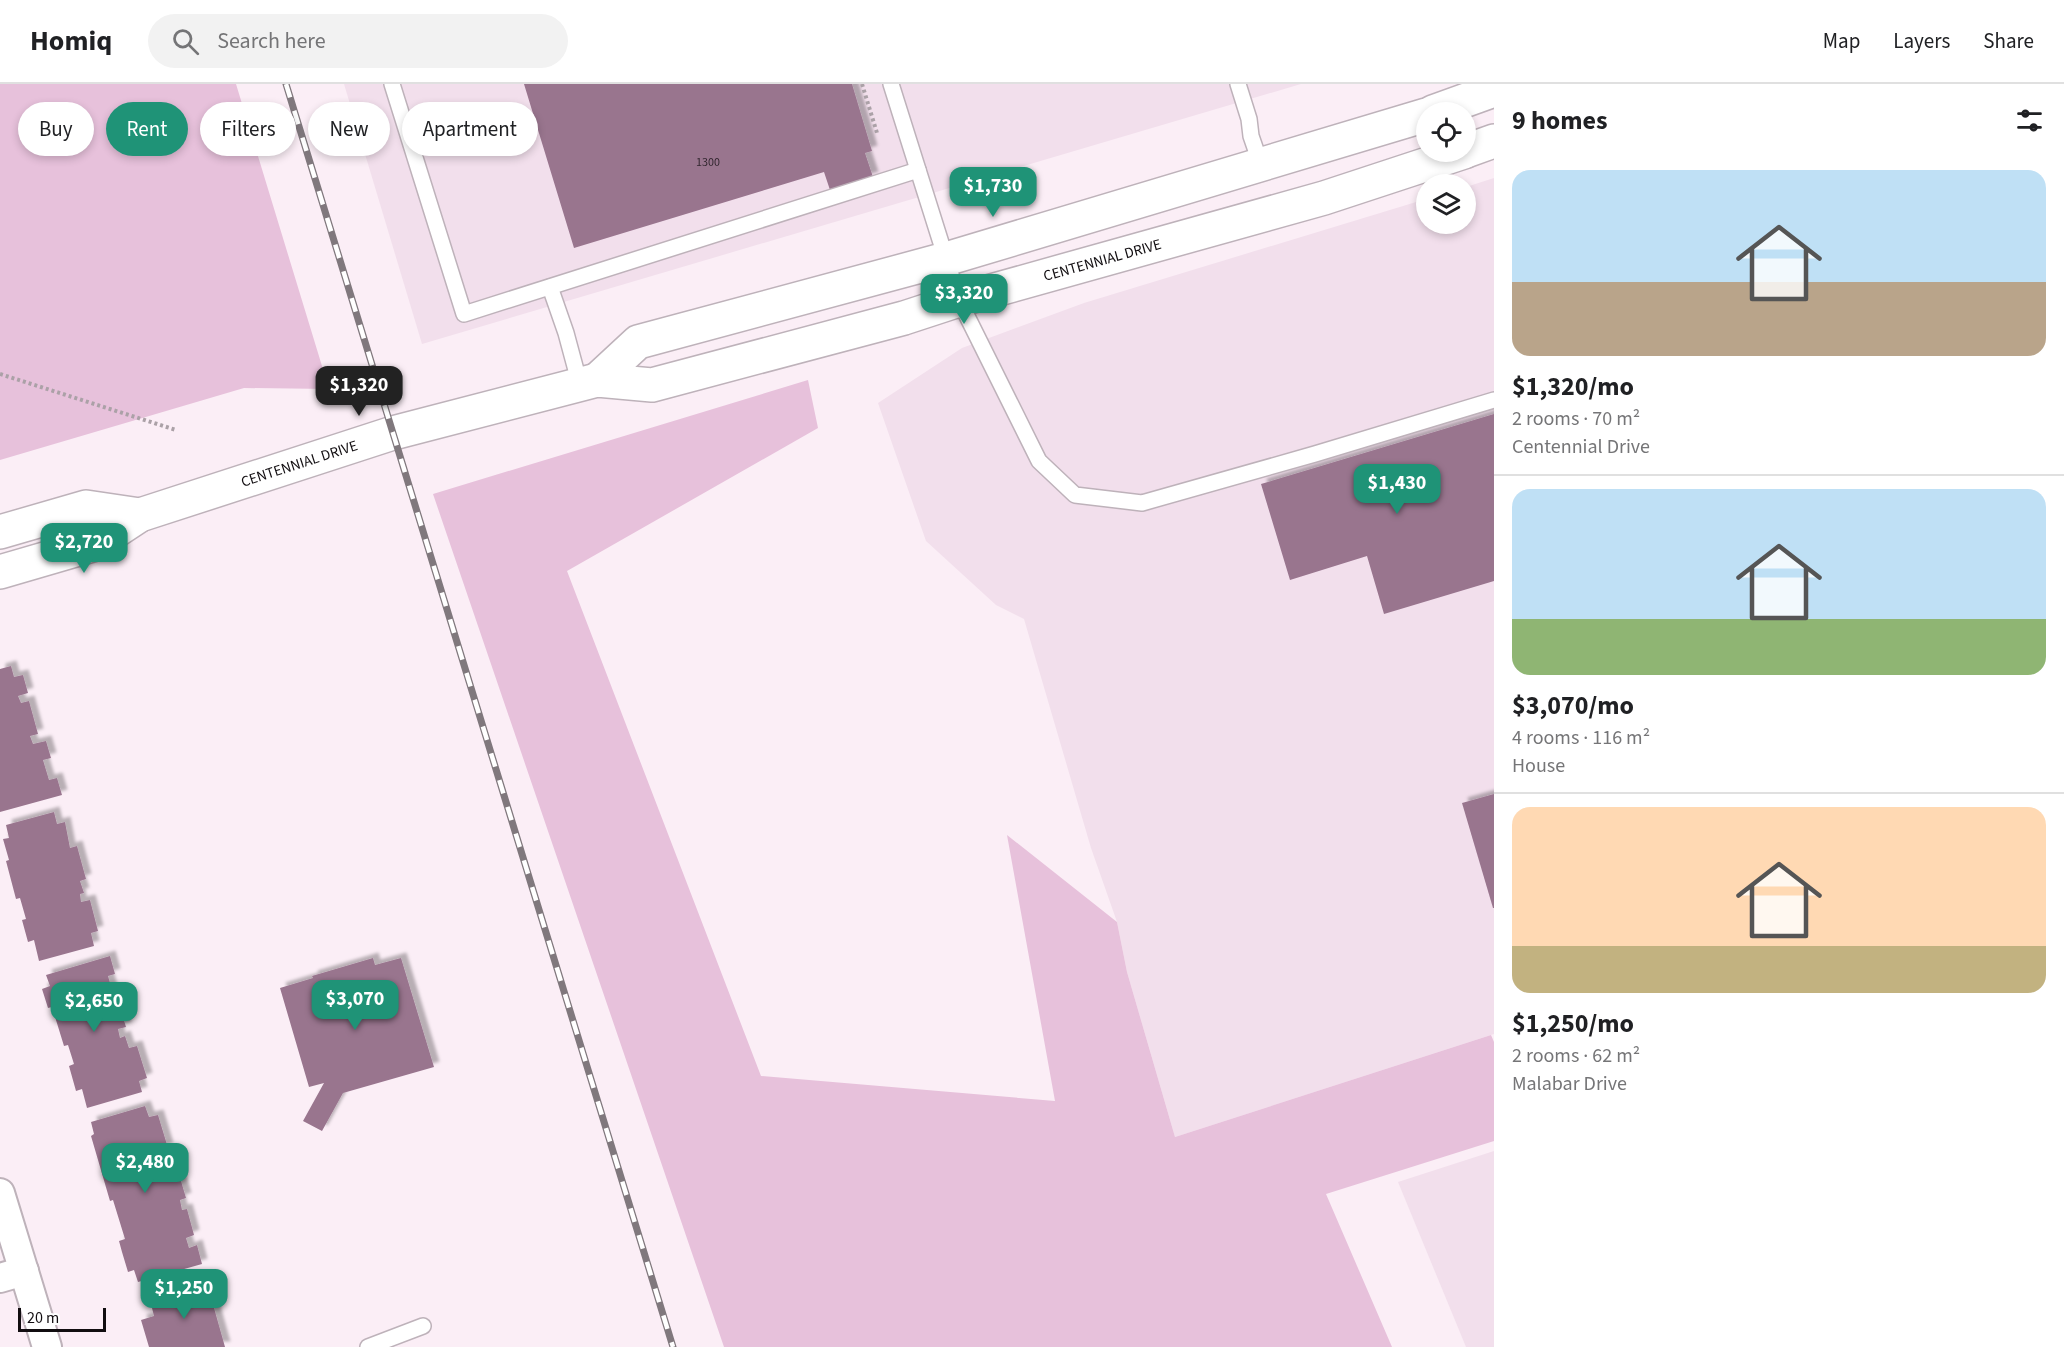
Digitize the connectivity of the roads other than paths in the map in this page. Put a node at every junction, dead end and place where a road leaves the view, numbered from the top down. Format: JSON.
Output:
{"nodes":[{"id":1,"x":392,"y":84,"type":"edge"},
{"id":2,"x":891,"y":84,"type":"edge"},
{"id":3,"x":1238,"y":84,"type":"edge"},
{"id":4,"x":1494,"y":90,"type":"edge"},
{"id":5,"x":1461,"y":102,"type":"edge"},
{"id":6,"x":1416,"y":118,"type":"edge"},
{"id":7,"x":1494,"y":141,"type":"edge"},
{"id":8,"x":1476,"y":147,"type":"edge"},
{"id":9,"x":1432,"y":162,"type":"edge"},
{"id":10,"x":1261,"y":165,"type":"junction"},
{"id":11,"x":918,"y":170,"type":"junction"},
{"id":12,"x":946,"y":259,"type":"junction"},
{"id":13,"x":550,"y":287,"type":"junction"},
{"id":14,"x":958,"y":300,"type":"junction"},
{"id":15,"x":589,"y":382,"type":"junction"},
{"id":16,"x":1494,"y":400,"type":"edge"},
{"id":17,"x":140,"y":515,"type":"junction"},
{"id":18,"x":0,"y":532,"type":"edge"},
{"id":19,"x":0,"y":572,"type":"edge"},
{"id":20,"x":0,"y":1193,"type":"edge"},
{"id":21,"x":12,"y":1274,"type":"edge"},
{"id":22,"x":423,"y":1326,"type":"dead end"},
{"id":23,"x":47,"y":1347,"type":"edge"},
{"id":24,"x":368,"y":1347,"type":"edge"}],
"edges":[{"from":1,"to":13,"type":"lane"},
{"from":2,"to":11,"type":"lane"},
{"from":3,"to":10,"type":"lane"},
{"from":4,"to":5,"type":"main road"},
{"from":6,"to":10,"type":"main road","name":"CENTENNIAL DRIVE"},
{"from":7,"to":8,"type":"main road","name":"CENTENNIAL DRIVE"},
{"from":9,"to":14,"type":"main road","name":"CENTENNIAL DRIVE"},
{"from":10,"to":12,"type":"main road","name":"CENTENNIAL DRIVE"},
{"from":11,"to":12,"type":"lane"},
{"from":11,"to":13,"type":"lane"},
{"from":12,"to":14,"type":"lane"},
{"from":12,"to":15,"type":"main road","name":"CENTENNIAL DRIVE"},
{"from":13,"to":15,"type":"lane"},
{"from":14,"to":15,"type":"main road","name":"CENTENNIAL DRIVE"},
{"from":14,"to":16,"type":"lane"},
{"from":15,"to":17,"type":"main road","name":"CENTENNIAL DRIVE"},
{"from":17,"to":18,"type":"main road","name":"CENTENNIAL DRIVE"},
{"from":17,"to":19,"type":"main road","name":"CENTENNIAL DRIVE"},
{"from":20,"to":21,"type":"street"},
{"from":21,"to":23,"type":"street"},
{"from":22,"to":24,"type":"lane"}]}
